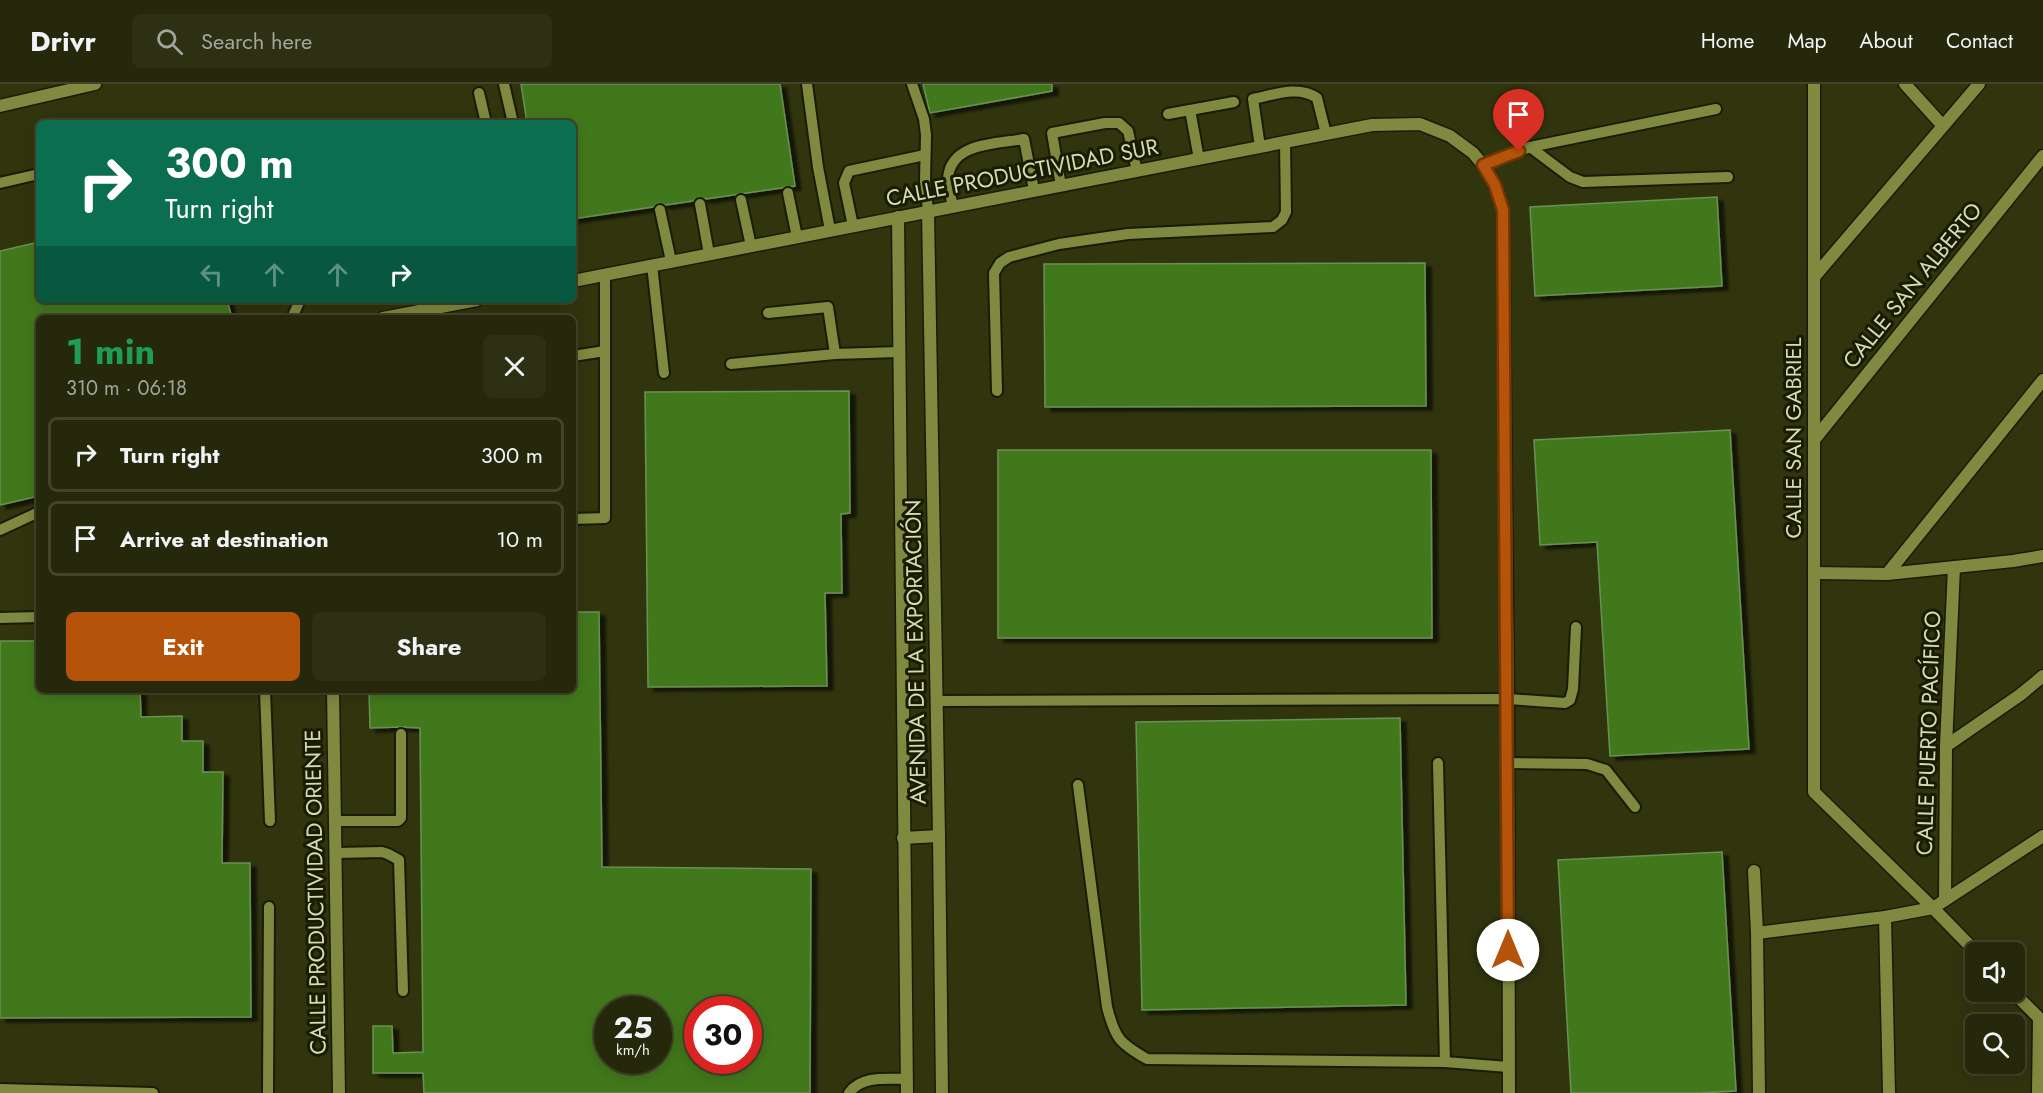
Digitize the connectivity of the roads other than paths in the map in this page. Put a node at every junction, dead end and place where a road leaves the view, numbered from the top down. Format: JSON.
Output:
{"nodes":[{"id":1,"x":94,"y":84,"type":"edge"},
{"id":2,"x":504,"y":84,"type":"edge"},
{"id":3,"x":807,"y":84,"type":"edge"},
{"id":4,"x":912,"y":84,"type":"edge"},
{"id":5,"x":1814,"y":84,"type":"edge"},
{"id":6,"x":1905,"y":84,"type":"edge"},
{"id":7,"x":1979,"y":84,"type":"edge"},
{"id":8,"x":479,"y":93,"type":"dead end"},
{"id":9,"x":1234,"y":102,"type":"dead end"},
{"id":10,"x":0,"y":106,"type":"edge"},
{"id":11,"x":1190,"y":110,"type":"junction"},
{"id":12,"x":1716,"y":110,"type":"dead end"},
{"id":13,"x":1168,"y":114,"type":"dead end"},
{"id":14,"x":485,"y":120,"type":"edge"},
{"id":15,"x":512,"y":120,"type":"edge"},
{"id":16,"x":1943,"y":126,"type":"junction"},
{"id":17,"x":1326,"y":134,"type":"junction"},
{"id":18,"x":1285,"y":142,"type":"junction"},
{"id":19,"x":1260,"y":147,"type":"junction"},
{"id":20,"x":1530,"y":147,"type":"junction"},
{"id":21,"x":925,"y":155,"type":"junction"},
{"id":22,"x":2043,"y":156,"type":"edge"},
{"id":23,"x":1199,"y":159,"type":"junction"},
{"id":24,"x":1483,"y":165,"type":"junction"},
{"id":25,"x":1137,"y":171,"type":"junction"},
{"id":26,"x":36,"y":175,"type":"edge"},
{"id":27,"x":1728,"y":177,"type":"dead end"},
{"id":28,"x":0,"y":183,"type":"edge"},
{"id":29,"x":1061,"y":186,"type":"junction"},
{"id":30,"x":1034,"y":190,"type":"junction"},
{"id":31,"x":788,"y":193,"type":"dead end"},
{"id":32,"x":741,"y":200,"type":"dead end"},
{"id":33,"x":700,"y":204,"type":"dead end"},
{"id":34,"x":953,"y":206,"type":"junction"},
{"id":35,"x":660,"y":210,"type":"dead end"},
{"id":36,"x":928,"y":211,"type":"junction"},
{"id":37,"x":898,"y":217,"type":"junction"},
{"id":38,"x":853,"y":226,"type":"junction"},
{"id":39,"x":830,"y":230,"type":"junction"},
{"id":40,"x":797,"y":237,"type":"junction"},
{"id":41,"x":751,"y":246,"type":"junction"},
{"id":42,"x":709,"y":254,"type":"junction"},
{"id":43,"x":671,"y":261,"type":"junction"},
{"id":44,"x":651,"y":265,"type":"junction"},
{"id":45,"x":605,"y":274,"type":"junction"},
{"id":46,"x":1814,"y":277,"type":"junction"},
{"id":47,"x":576,"y":280,"type":"edge"},
{"id":48,"x":461,"y":303,"type":"edge"},
{"id":49,"x":768,"y":313,"type":"dead end"},
{"id":50,"x":399,"y":315,"type":"edge"},
{"id":51,"x":605,"y":351,"type":"junction"},
{"id":52,"x":899,"y":352,"type":"junction"},
{"id":53,"x":835,"y":354,"type":"junction"},
{"id":54,"x":576,"y":356,"type":"edge"},
{"id":55,"x":731,"y":364,"type":"dead end"},
{"id":56,"x":664,"y":373,"type":"dead end"},
{"id":57,"x":2043,"y":380,"type":"edge"},
{"id":58,"x":998,"y":391,"type":"dead end"},
{"id":59,"x":1814,"y":440,"type":"junction"},
{"id":60,"x":36,"y":513,"type":"edge"},
{"id":61,"x":576,"y":519,"type":"edge"},
{"id":62,"x":0,"y":530,"type":"edge"},
{"id":63,"x":2043,"y":556,"type":"edge"},
{"id":64,"x":1954,"y":567,"type":"junction"},
{"id":65,"x":1814,"y":573,"type":"junction"},
{"id":66,"x":1887,"y":574,"type":"junction"},
{"id":67,"x":36,"y":617,"type":"edge"},
{"id":68,"x":0,"y":618,"type":"edge"},
{"id":69,"x":1576,"y":627,"type":"dead end"},
{"id":70,"x":2043,"y":676,"type":"edge"},
{"id":71,"x":265,"y":693,"type":"edge"},
{"id":72,"x":333,"y":693,"type":"edge"},
{"id":73,"x":1508,"y":699,"type":"junction"},
{"id":74,"x":937,"y":701,"type":"junction"},
{"id":75,"x":401,"y":734,"type":"dead end"},
{"id":76,"x":1946,"y":746,"type":"junction"},
{"id":77,"x":1438,"y":763,"type":"dead end"},
{"id":78,"x":1508,"y":763,"type":"junction"},
{"id":79,"x":1077,"y":785,"type":"dead end"},
{"id":80,"x":1635,"y":807,"type":"dead end"},
{"id":81,"x":270,"y":821,"type":"dead end"},
{"id":82,"x":335,"y":821,"type":"junction"},
{"id":83,"x":939,"y":836,"type":"junction"},
{"id":84,"x":2043,"y":836,"type":"edge"},
{"id":85,"x":903,"y":838,"type":"junction"},
{"id":86,"x":336,"y":853,"type":"junction"},
{"id":87,"x":1754,"y":872,"type":"dead end"},
{"id":88,"x":1945,"y":900,"type":"junction"},
{"id":89,"x":269,"y":907,"type":"dead end"},
{"id":90,"x":1933,"y":908,"type":"junction"},
{"id":91,"x":1885,"y":917,"type":"junction"},
{"id":92,"x":1757,"y":933,"type":"junction"},
{"id":93,"x":1966,"y":942,"type":"edge"},
{"id":94,"x":403,"y":991,"type":"dead end"},
{"id":95,"x":2023,"y":1002,"type":"edge"},
{"id":96,"x":2041,"y":1020,"type":"edge"},
{"id":97,"x":1445,"y":1062,"type":"junction"},
{"id":98,"x":1509,"y":1066,"type":"junction"},
{"id":99,"x":907,"y":1079,"type":"junction"},
{"id":100,"x":0,"y":1089,"type":"edge"},
{"id":101,"x":153,"y":1093,"type":"edge"},
{"id":102,"x":268,"y":1093,"type":"edge"},
{"id":103,"x":339,"y":1093,"type":"edge"},
{"id":104,"x":849,"y":1093,"type":"edge"},
{"id":105,"x":907,"y":1093,"type":"edge"},
{"id":106,"x":942,"y":1093,"type":"edge"},
{"id":107,"x":1509,"y":1093,"type":"edge"},
{"id":108,"x":1760,"y":1093,"type":"edge"},
{"id":109,"x":1889,"y":1093,"type":"edge"},
{"id":110,"x":2038,"y":1093,"type":"edge"}],
"edges":[{"from":1,"to":10,"type":"street"},
{"from":2,"to":15,"type":"lane"},
{"from":3,"to":39,"type":"lane"},
{"from":4,"to":21,"type":"lane"},
{"from":5,"to":46,"type":"street","name":"CALLE SAN GABRIEL"},
{"from":6,"to":16,"type":"street"},
{"from":7,"to":16,"type":"street"},
{"from":8,"to":14,"type":"lane"},
{"from":9,"to":11,"type":"lane"},
{"from":11,"to":13,"type":"lane"},
{"from":11,"to":23,"type":"lane"},
{"from":12,"to":20,"type":"lane"},
{"from":16,"to":46,"type":"street"},
{"from":17,"to":18,"type":"street","name":"CALLE PRODUCTIVIDAD SUR"},
{"from":17,"to":19,"type":"lane"},
{"from":17,"to":24,"type":"street","name":"CALLE PRODUCTIVIDAD SUR"},
{"from":18,"to":19,"type":"street","name":"CALLE PRODUCTIVIDAD SUR"},
{"from":18,"to":58,"type":"lane"},
{"from":19,"to":23,"type":"street","name":"CALLE PRODUCTIVIDAD SUR"},
{"from":20,"to":24,"type":"lane"},
{"from":20,"to":27,"type":"lane"},
{"from":21,"to":36,"type":"lane"},
{"from":21,"to":38,"type":"lane"},
{"from":22,"to":59,"type":"street","name":"CALLE SAN ALBERTO"},
{"from":23,"to":25,"type":"street","name":"CALLE PRODUCTIVIDAD SUR"},
{"from":24,"to":73,"type":"street","name":"CALLE PRODUCTIVIDAD SUR"},
{"from":25,"to":29,"type":"street","name":"CALLE PRODUCTIVIDAD SUR"},
{"from":25,"to":29,"type":"lane"},
{"from":26,"to":28,"type":"lane"},
{"from":29,"to":30,"type":"street","name":"CALLE PRODUCTIVIDAD SUR"},
{"from":30,"to":34,"type":"street","name":"CALLE PRODUCTIVIDAD SUR"},
{"from":30,"to":34,"type":"lane"},
{"from":31,"to":40,"type":"lane"},
{"from":32,"to":41,"type":"lane"},
{"from":33,"to":42,"type":"lane"},
{"from":34,"to":36,"type":"street","name":"CALLE PRODUCTIVIDAD SUR"},
{"from":35,"to":43,"type":"lane"},
{"from":36,"to":37,"type":"street","name":"CALLE PRODUCTIVIDAD SUR"},
{"from":36,"to":74,"type":"street","name":"AVENIDA DE LA EXPORTACIÓN"},
{"from":37,"to":38,"type":"street","name":"CALLE PRODUCTIVIDAD SUR"},
{"from":37,"to":52,"type":"street","name":"AVENIDA DE LA EXPORTACIÓN"},
{"from":38,"to":39,"type":"street","name":"CALLE PRODUCTIVIDAD SUR"},
{"from":39,"to":40,"type":"street","name":"CALLE PRODUCTIVIDAD SUR"},
{"from":40,"to":41,"type":"street","name":"CALLE PRODUCTIVIDAD SUR"},
{"from":41,"to":42,"type":"street","name":"CALLE PRODUCTIVIDAD SUR"},
{"from":42,"to":43,"type":"street","name":"CALLE PRODUCTIVIDAD SUR"},
{"from":43,"to":44,"type":"street","name":"CALLE PRODUCTIVIDAD SUR"},
{"from":44,"to":45,"type":"street","name":"CALLE PRODUCTIVIDAD SUR"},
{"from":44,"to":56,"type":"lane"},
{"from":45,"to":47,"type":"street","name":"CALLE PRODUCTIVIDAD SUR"},
{"from":45,"to":51,"type":"lane"},
{"from":46,"to":59,"type":"street","name":"CALLE SAN GABRIEL"},
{"from":48,"to":50,"type":"street"},
{"from":49,"to":53,"type":"lane"},
{"from":51,"to":54,"type":"lane"},
{"from":51,"to":61,"type":"lane"},
{"from":52,"to":53,"type":"lane"},
{"from":52,"to":85,"type":"street","name":"AVENIDA DE LA EXPORTACIÓN"},
{"from":53,"to":55,"type":"lane"},
{"from":57,"to":66,"type":"street"},
{"from":59,"to":65,"type":"street","name":"CALLE SAN GABRIEL"},
{"from":60,"to":62,"type":"lane"},
{"from":63,"to":64,"type":"street"},
{"from":64,"to":66,"type":"street"},
{"from":64,"to":76,"type":"street","name":"CALLE PUERTO PACÍFICO"},
{"from":65,"to":66,"type":"street"},
{"from":65,"to":90,"type":"street","name":"CALLE SAN GABRIEL"},
{"from":67,"to":68,"type":"lane"},
{"from":69,"to":73,"type":"lane"},
{"from":70,"to":76,"type":"street"},
{"from":71,"to":81,"type":"lane"},
{"from":72,"to":82,"type":"street","name":"CALLE PRODUCTIVIDAD ORIENTE"},
{"from":73,"to":74,"type":"lane"},
{"from":73,"to":78,"type":"street","name":"CALLE PRODUCTIVIDAD SUR"},
{"from":74,"to":83,"type":"street","name":"AVENIDA DE LA EXPORTACIÓN"},
{"from":75,"to":82,"type":"lane"},
{"from":76,"to":88,"type":"street","name":"CALLE PUERTO PACÍFICO"},
{"from":77,"to":97,"type":"lane"},
{"from":78,"to":80,"type":"lane"},
{"from":78,"to":98,"type":"street","name":"CALLE PRODUCTIVIDAD SUR"},
{"from":79,"to":97,"type":"lane"},
{"from":82,"to":86,"type":"street","name":"CALLE PRODUCTIVIDAD ORIENTE"},
{"from":83,"to":85,"type":"street"},
{"from":83,"to":106,"type":"street","name":"AVENIDA DE LA EXPORTACIÓN"},
{"from":84,"to":88,"type":"street"},
{"from":85,"to":99,"type":"street","name":"AVENIDA DE LA EXPORTACIÓN"},
{"from":86,"to":94,"type":"lane"},
{"from":86,"to":103,"type":"street","name":"CALLE PRODUCTIVIDAD ORIENTE"},
{"from":87,"to":92,"type":"street"},
{"from":88,"to":90,"type":"street"},
{"from":89,"to":102,"type":"lane"},
{"from":90,"to":91,"type":"street"},
{"from":90,"to":93,"type":"street"},
{"from":91,"to":92,"type":"street"},
{"from":91,"to":109,"type":"street"},
{"from":92,"to":108,"type":"street"},
{"from":95,"to":96,"type":"street"},
{"from":96,"to":110,"type":"street"},
{"from":97,"to":98,"type":"lane"},
{"from":98,"to":107,"type":"street","name":"CALLE PRODUCTIVIDAD SUR"},
{"from":99,"to":104,"type":"lane"},
{"from":99,"to":105,"type":"street","name":"AVENIDA DE LA EXPORTACIÓN"},
{"from":100,"to":101,"type":"lane"}]}
